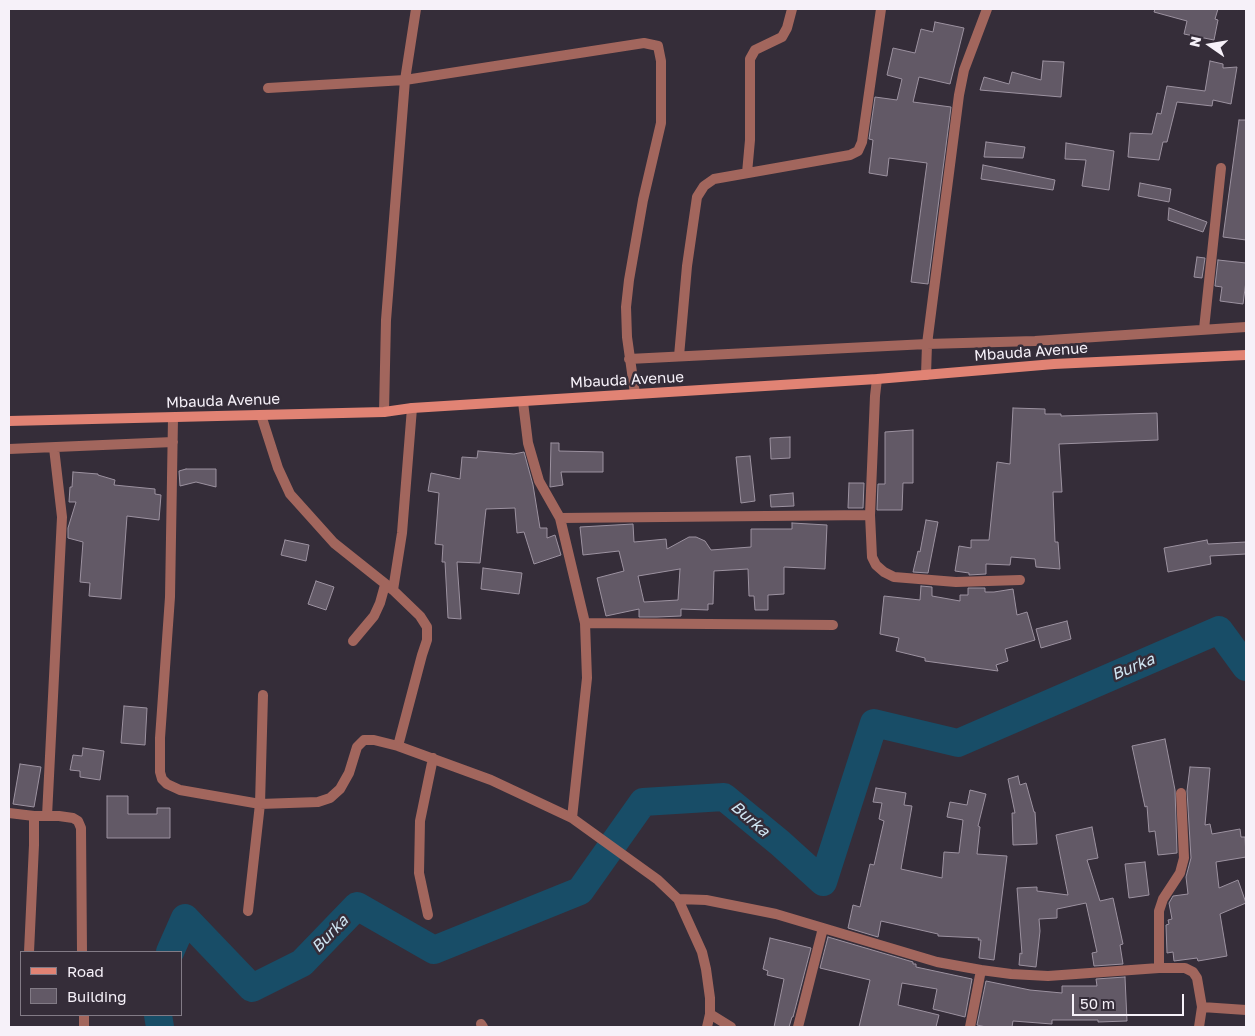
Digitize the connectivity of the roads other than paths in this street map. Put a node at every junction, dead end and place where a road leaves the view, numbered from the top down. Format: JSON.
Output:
{"nodes":[{"id":1,"x":416,"y":9,"type":"edge"},
{"id":2,"x":792,"y":9,"type":"edge"},
{"id":3,"x":881,"y":9,"type":"edge"},
{"id":4,"x":987,"y":9,"type":"edge"},
{"id":5,"x":405,"y":80,"type":"junction"},
{"id":6,"x":268,"y":88,"type":"dead end"},
{"id":7,"x":1221,"y":168,"type":"dead end"},
{"id":8,"x":747,"y":173,"type":"junction"},
{"id":9,"x":1246,"y":327,"type":"edge"},
{"id":10,"x":1204,"y":329,"type":"junction"},
{"id":11,"x":927,"y":344,"type":"junction"},
{"id":12,"x":1246,"y":355,"type":"edge"},
{"id":13,"x":679,"y":356,"type":"junction"},
{"id":14,"x":629,"y":359,"type":"junction"},
{"id":15,"x":926,"y":375,"type":"junction"},
{"id":16,"x":878,"y":379,"type":"junction"},
{"id":17,"x":635,"y":394,"type":"junction"},
{"id":18,"x":523,"y":402,"type":"junction"},
{"id":19,"x":412,"y":408,"type":"junction"},
{"id":20,"x":384,"y":412,"type":"junction"},
{"id":21,"x":261,"y":415,"type":"junction"},
{"id":22,"x":173,"y":418,"type":"junction"},
{"id":23,"x":9,"y":421,"type":"edge"},
{"id":24,"x":173,"y":442,"type":"junction"},
{"id":25,"x":54,"y":448,"type":"junction"},
{"id":26,"x":9,"y":449,"type":"edge"},
{"id":27,"x":870,"y":515,"type":"junction"},
{"id":28,"x":560,"y":518,"type":"junction"},
{"id":29,"x":1020,"y":580,"type":"dead end"},
{"id":30,"x":389,"y":587,"type":"junction"},
{"id":31,"x":585,"y":623,"type":"junction"},
{"id":32,"x":833,"y":625,"type":"dead end"},
{"id":33,"x":354,"y":641,"type":"dead end"},
{"id":34,"x":263,"y":695,"type":"dead end"},
{"id":35,"x":398,"y":746,"type":"junction"},
{"id":36,"x":433,"y":758,"type":"junction"},
{"id":37,"x":1180,"y":793,"type":"dead end"},
{"id":38,"x":260,"y":804,"type":"junction"},
{"id":39,"x":9,"y":813,"type":"edge"},
{"id":40,"x":34,"y":816,"type":"junction"},
{"id":41,"x":47,"y":816,"type":"junction"},
{"id":42,"x":572,"y":818,"type":"junction"},
{"id":43,"x":678,"y":899,"type":"junction"},
{"id":44,"x":248,"y":911,"type":"dead end"},
{"id":45,"x":428,"y":915,"type":"dead end"},
{"id":46,"x":823,"y":928,"type":"junction"},
{"id":47,"x":29,"y":951,"type":"edge"},
{"id":48,"x":82,"y":951,"type":"edge"},
{"id":49,"x":1159,"y":968,"type":"junction"},
{"id":50,"x":981,"y":970,"type":"junction"},
{"id":51,"x":1202,"y":1007,"type":"junction"},
{"id":52,"x":1246,"y":1010,"type":"edge"},
{"id":53,"x":710,"y":1014,"type":"junction"},
{"id":54,"x":707,"y":1027,"type":"edge"},
{"id":55,"x":731,"y":1027,"type":"edge"},
{"id":56,"x":798,"y":1027,"type":"edge"},
{"id":57,"x":970,"y":1027,"type":"edge"},
{"id":58,"x":1199,"y":1027,"type":"edge"}],
"edges":[{"from":1,"to":5,"type":"street"},
{"from":2,"to":8,"type":"street"},
{"from":3,"to":8,"type":"street"},
{"from":4,"to":11,"type":"street"},
{"from":5,"to":6,"type":"street"},
{"from":5,"to":14,"type":"street"},
{"from":5,"to":20,"type":"street"},
{"from":7,"to":10,"type":"street"},
{"from":8,"to":13,"type":"street"},
{"from":9,"to":10,"type":"street"},
{"from":10,"to":11,"type":"street"},
{"from":11,"to":13,"type":"street"},
{"from":11,"to":15,"type":"street"},
{"from":12,"to":15,"type":"street","name":"Mbauda Avenue"},
{"from":13,"to":14,"type":"street"},
{"from":14,"to":17,"type":"street"},
{"from":15,"to":16,"type":"street","name":"Mbauda Avenue"},
{"from":16,"to":17,"type":"street","name":"Mbauda Avenue"},
{"from":16,"to":27,"type":"street"},
{"from":17,"to":18,"type":"street","name":"Mbauda Avenue"},
{"from":18,"to":19,"type":"street","name":"Mbauda Avenue"},
{"from":18,"to":28,"type":"street"},
{"from":19,"to":20,"type":"street","name":"Mbauda Avenue"},
{"from":19,"to":30,"type":"street"},
{"from":20,"to":21,"type":"street","name":"Mbauda Avenue"},
{"from":21,"to":22,"type":"street","name":"Mbauda Avenue"},
{"from":21,"to":30,"type":"street"},
{"from":22,"to":23,"type":"street","name":"Mbauda Avenue"},
{"from":22,"to":24,"type":"street"},
{"from":24,"to":25,"type":"street"},
{"from":24,"to":38,"type":"street"},
{"from":25,"to":26,"type":"street"},
{"from":25,"to":41,"type":"street"},
{"from":27,"to":28,"type":"street"},
{"from":27,"to":29,"type":"street"},
{"from":28,"to":31,"type":"street"},
{"from":30,"to":33,"type":"street"},
{"from":30,"to":35,"type":"street"},
{"from":31,"to":32,"type":"street"},
{"from":31,"to":42,"type":"street"},
{"from":34,"to":38,"type":"street"},
{"from":35,"to":36,"type":"street"},
{"from":35,"to":38,"type":"street"},
{"from":36,"to":42,"type":"street"},
{"from":36,"to":45,"type":"street"},
{"from":37,"to":49,"type":"street"},
{"from":38,"to":44,"type":"street"},
{"from":39,"to":40,"type":"street"},
{"from":40,"to":41,"type":"street"},
{"from":40,"to":47,"type":"street"},
{"from":41,"to":48,"type":"street"},
{"from":42,"to":43,"type":"street"},
{"from":43,"to":46,"type":"street"},
{"from":43,"to":53,"type":"street"},
{"from":46,"to":50,"type":"street"},
{"from":46,"to":56,"type":"street"},
{"from":49,"to":50,"type":"street"},
{"from":49,"to":51,"type":"street"},
{"from":50,"to":57,"type":"street"},
{"from":51,"to":52,"type":"street"},
{"from":51,"to":58,"type":"street"},
{"from":53,"to":54,"type":"street"},
{"from":53,"to":55,"type":"street"}]}
